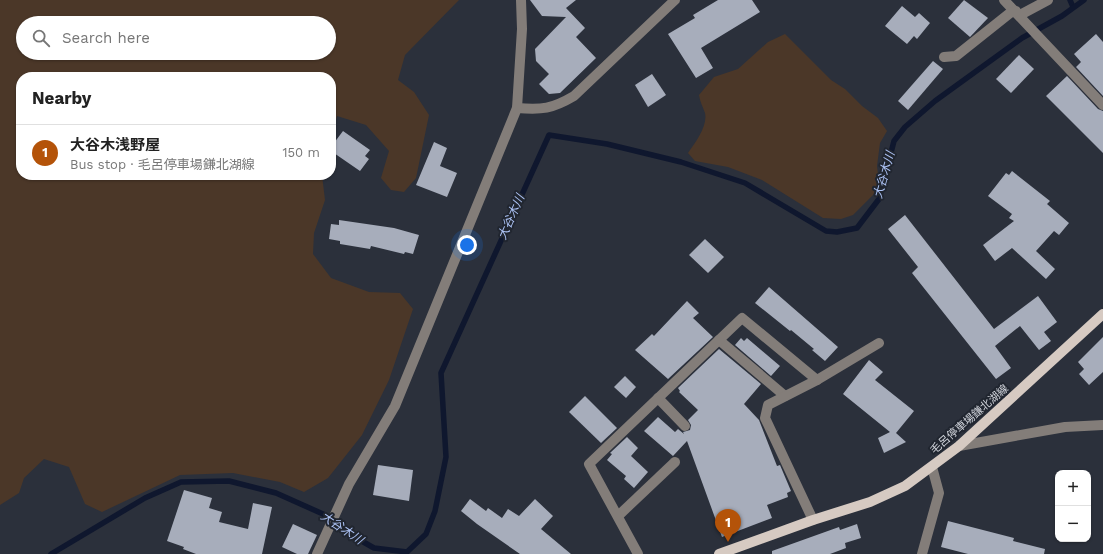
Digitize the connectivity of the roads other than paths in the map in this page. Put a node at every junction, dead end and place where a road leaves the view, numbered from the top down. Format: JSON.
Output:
{"nodes":[{"id":1,"x":521,"y":0,"type":"edge"},
{"id":2,"x":675,"y":0,"type":"edge"},
{"id":3,"x":1004,"y":0,"type":"edge"},
{"id":4,"x":1048,"y":0,"type":"edge"},
{"id":5,"x":1021,"y":16,"type":"junction"},
{"id":6,"x":944,"y":57,"type":"dead end"},
{"id":7,"x":1103,"y":105,"type":"edge"},
{"id":8,"x":517,"y":108,"type":"junction"},
{"id":9,"x":1103,"y":314,"type":"edge"},
{"id":10,"x":719,"y":340,"type":"junction"},
{"id":11,"x":880,"y":343,"type":"dead end"},
{"id":12,"x":816,"y":380,"type":"junction"},
{"id":13,"x":785,"y":396,"type":"junction"},
{"id":14,"x":658,"y":398,"type":"junction"},
{"id":15,"x":1103,"y":425,"type":"edge"},
{"id":16,"x":685,"y":426,"type":"dead end"},
{"id":17,"x":959,"y":446,"type":"junction"},
{"id":18,"x":675,"y":462,"type":"dead end"},
{"id":19,"x":932,"y":467,"type":"junction"},
{"id":20,"x":618,"y":516,"type":"junction"},
{"id":21,"x":813,"y":520,"type":"junction"},
{"id":22,"x":317,"y":554,"type":"edge"},
{"id":23,"x":638,"y":554,"type":"edge"},
{"id":24,"x":719,"y":554,"type":"edge"},
{"id":25,"x":922,"y":554,"type":"edge"}],
"edges":[{"from":1,"to":8,"type":"street"},
{"from":2,"to":8,"type":"street"},
{"from":3,"to":5,"type":"street"},
{"from":4,"to":5,"type":"street"},
{"from":5,"to":6,"type":"street"},
{"from":5,"to":7,"type":"street"},
{"from":8,"to":22,"type":"street"},
{"from":9,"to":17,"type":"main road","name":"毛呂停車場鎌北湖線"},
{"from":10,"to":12,"type":"street"},
{"from":10,"to":13,"type":"street"},
{"from":10,"to":14,"type":"street"},
{"from":11,"to":12,"type":"street"},
{"from":12,"to":13,"type":"street"},
{"from":13,"to":21,"type":"street"},
{"from":14,"to":16,"type":"street"},
{"from":14,"to":20,"type":"street"},
{"from":15,"to":17,"type":"street"},
{"from":17,"to":19,"type":"main road","name":"毛呂停車場鎌北湖線"},
{"from":18,"to":20,"type":"street"},
{"from":19,"to":21,"type":"main road","name":"毛呂停車場鎌北湖線"},
{"from":19,"to":25,"type":"street"},
{"from":20,"to":23,"type":"street"},
{"from":21,"to":24,"type":"main road","name":"毛呂停車場鎌北湖線"}]}
